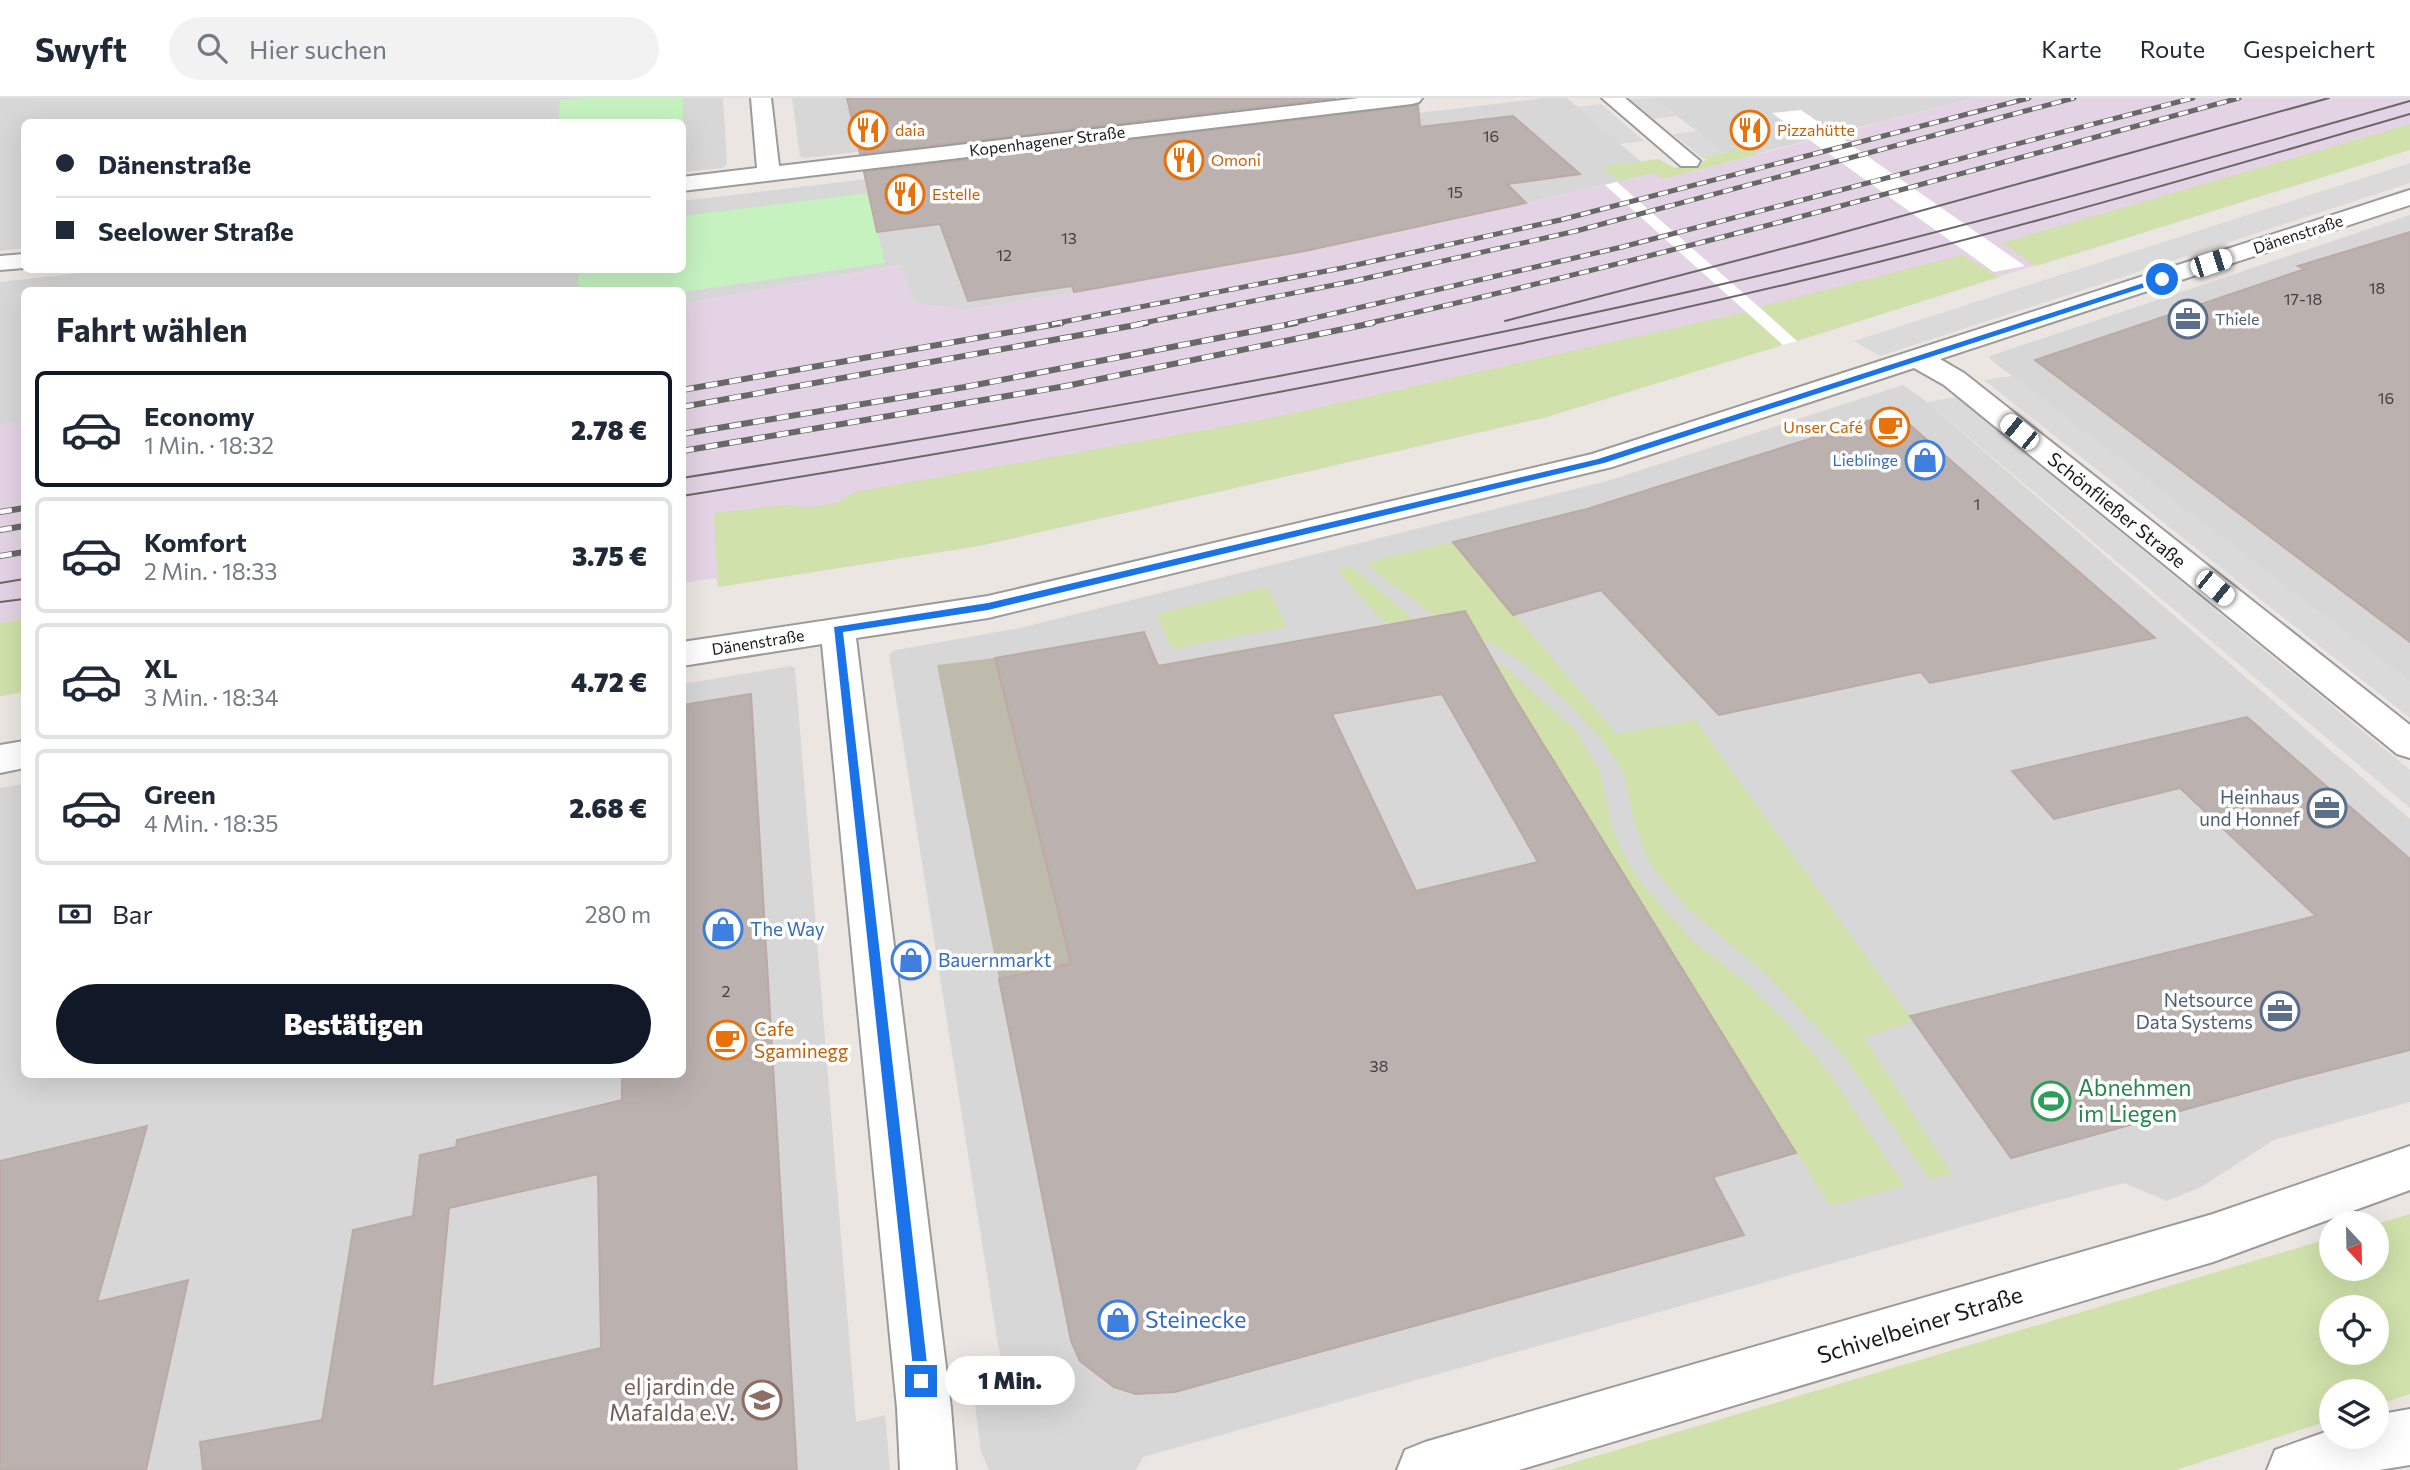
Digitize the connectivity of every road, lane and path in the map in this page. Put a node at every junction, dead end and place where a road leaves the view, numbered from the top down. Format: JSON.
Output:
{"nodes":[{"id":1,"x":761,"y":98,"type":"edge"},
{"id":2,"x":1412,"y":98,"type":"edge"},
{"id":3,"x":1612,"y":98,"type":"edge"},
{"id":4,"x":1689,"y":161,"type":"dead end"},
{"id":5,"x":769,"y":174,"type":"junction"},
{"id":6,"x":686,"y":184,"type":"edge"},
{"id":7,"x":2410,"y":197,"type":"edge"},
{"id":8,"x":21,"y":261,"type":"edge"},
{"id":9,"x":0,"y":263,"type":"edge"},
{"id":10,"x":1919,"y":359,"type":"junction"},
{"id":11,"x":838,"y":630,"type":"junction"},
{"id":12,"x":686,"y":653,"type":"edge"},
{"id":13,"x":2410,"y":745,"type":"edge"},
{"id":14,"x":21,"y":756,"type":"edge"},
{"id":15,"x":0,"y":759,"type":"edge"},
{"id":16,"x":2410,"y":1168,"type":"edge"},
{"id":17,"x":2410,"y":1437,"type":"edge"},
{"id":18,"x":928,"y":1470,"type":"edge"},
{"id":19,"x":1425,"y":1470,"type":"edge"},
{"id":20,"x":2295,"y":1470,"type":"edge"}],
"edges":[{"from":1,"to":5,"type":"street"},
{"from":2,"to":5,"type":"street","name":"Kopenhagener Straße"},
{"from":3,"to":4,"type":"street"},
{"from":5,"to":6,"type":"street","name":"Kopenhagener Straße"},
{"from":7,"to":10,"type":"street","name":"Dänenstraße"},
{"from":8,"to":9,"type":"street"},
{"from":10,"to":11,"type":"street","name":"Dänenstraße"},
{"from":10,"to":13,"type":"street","name":"Schönfließer Straße"},
{"from":11,"to":12,"type":"street","name":"Dänenstraße"},
{"from":11,"to":18,"type":"street"},
{"from":14,"to":15,"type":"street"},
{"from":16,"to":19,"type":"street","name":"Schivelbeiner Straße"},
{"from":17,"to":20,"type":"street"}]}
